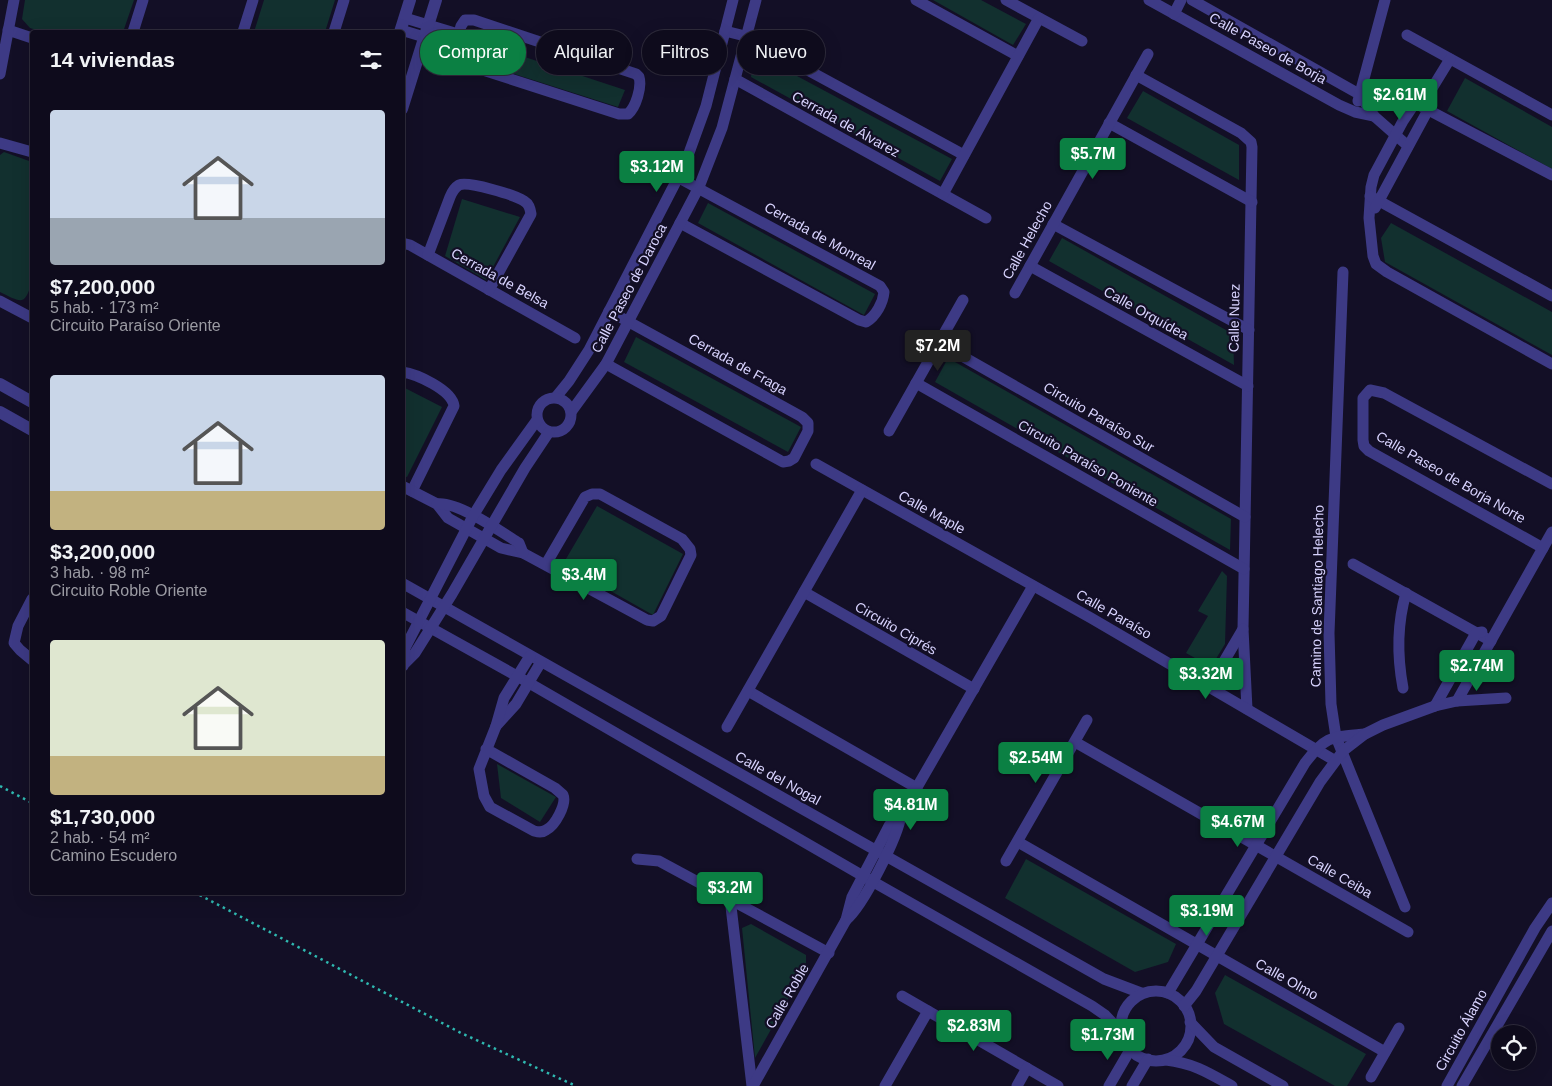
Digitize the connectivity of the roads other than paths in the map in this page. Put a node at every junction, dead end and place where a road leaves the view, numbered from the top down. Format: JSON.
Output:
{"nodes":[{"id":1,"x":14,"y":0,"type":"edge"},
{"id":2,"x":143,"y":0,"type":"edge"},
{"id":3,"x":253,"y":0,"type":"edge"},
{"id":4,"x":344,"y":0,"type":"edge"},
{"id":5,"x":410,"y":0,"type":"edge"},
{"id":6,"x":436,"y":0,"type":"edge"},
{"id":7,"x":733,"y":0,"type":"edge"},
{"id":8,"x":756,"y":0,"type":"edge"},
{"id":9,"x":916,"y":0,"type":"edge"},
{"id":10,"x":1006,"y":0,"type":"edge"},
{"id":11,"x":1149,"y":0,"type":"edge"},
{"id":12,"x":1181,"y":0,"type":"edge"},
{"id":13,"x":1385,"y":0,"type":"edge"},
{"id":14,"x":1196,"y":1,"type":"edge"},
{"id":15,"x":1174,"y":14,"type":"junction"},
{"id":16,"x":405,"y":18,"type":"junction"},
{"id":17,"x":1039,"y":18,"type":"junction"},
{"id":18,"x":1187,"y":21,"type":"junction"},
{"id":19,"x":429,"y":25,"type":"junction"},
{"id":20,"x":8,"y":30,"type":"junction"},
{"id":21,"x":134,"y":30,"type":"edge"},
{"id":22,"x":244,"y":30,"type":"edge"},
{"id":23,"x":335,"y":30,"type":"edge"},
{"id":24,"x":400,"y":30,"type":"edge"},
{"id":25,"x":427,"y":30,"type":"edge"},
{"id":26,"x":445,"y":30,"type":"edge"},
{"id":27,"x":459,"y":30,"type":"edge"},
{"id":28,"x":504,"y":30,"type":"edge"},
{"id":29,"x":725,"y":30,"type":"edge"},
{"id":30,"x":747,"y":30,"type":"edge"},
{"id":31,"x":405,"y":32,"type":"edge"},
{"id":32,"x":1408,"y":35,"type":"dead end"},
{"id":33,"x":30,"y":37,"type":"edge"},
{"id":34,"x":420,"y":37,"type":"edge"},
{"id":35,"x":526,"y":37,"type":"edge"},
{"id":36,"x":1082,"y":42,"type":"dead end"},
{"id":37,"x":420,"y":53,"type":"edge"},
{"id":38,"x":1148,"y":54,"type":"dead end"},
{"id":39,"x":1018,"y":56,"type":"junction"},
{"id":40,"x":1450,"y":59,"type":"junction"},
{"id":41,"x":737,"y":71,"type":"edge"},
{"id":42,"x":0,"y":74,"type":"edge"},
{"id":43,"x":498,"y":75,"type":"edge"},
{"id":44,"x":714,"y":75,"type":"edge"},
{"id":45,"x":816,"y":75,"type":"edge"},
{"id":46,"x":1136,"y":75,"type":"junction"},
{"id":47,"x":735,"y":80,"type":"junction"},
{"id":48,"x":1431,"y":90,"type":"junction"},
{"id":49,"x":1360,"y":94,"type":"junction"},
{"id":50,"x":405,"y":100,"type":"edge"},
{"id":51,"x":1415,"y":103,"type":"junction"},
{"id":52,"x":1428,"y":110,"type":"junction"},
{"id":53,"x":1354,"y":112,"type":"junction"},
{"id":54,"x":1552,"y":115,"type":"edge"},
{"id":55,"x":1374,"y":116,"type":"junction"},
{"id":56,"x":702,"y":121,"type":"junction"},
{"id":57,"x":1109,"y":123,"type":"junction"},
{"id":58,"x":722,"y":128,"type":"junction"},
{"id":59,"x":1394,"y":134,"type":"junction"},
{"id":60,"x":0,"y":142,"type":"edge"},
{"id":61,"x":1408,"y":146,"type":"junction"},
{"id":62,"x":30,"y":151,"type":"edge"},
{"id":63,"x":964,"y":156,"type":"junction"},
{"id":64,"x":1552,"y":175,"type":"edge"},
{"id":65,"x":679,"y":178,"type":"junction"},
{"id":66,"x":699,"y":187,"type":"junction"},
{"id":67,"x":943,"y":194,"type":"junction"},
{"id":68,"x":1374,"y":199,"type":"junction"},
{"id":69,"x":1252,"y":202,"type":"junction"},
{"id":70,"x":986,"y":218,"type":"dead end"},
{"id":71,"x":680,"y":223,"type":"junction"},
{"id":72,"x":1053,"y":224,"type":"junction"},
{"id":73,"x":405,"y":241,"type":"edge"},
{"id":74,"x":428,"y":255,"type":"junction"},
{"id":75,"x":1030,"y":266,"type":"junction"},
{"id":76,"x":1343,"y":272,"type":"dead end"},
{"id":77,"x":489,"y":290,"type":"junction"},
{"id":78,"x":1014,"y":293,"type":"dead end"},
{"id":79,"x":1552,"y":296,"type":"edge"},
{"id":80,"x":0,"y":300,"type":"edge"},
{"id":81,"x":963,"y":300,"type":"dead end"},
{"id":82,"x":609,"y":310,"type":"junction"},
{"id":83,"x":30,"y":316,"type":"edge"},
{"id":84,"x":628,"y":320,"type":"junction"},
{"id":85,"x":1249,"y":330,"type":"junction"},
{"id":86,"x":575,"y":338,"type":"dead end"},
{"id":87,"x":939,"y":343,"type":"junction"},
{"id":88,"x":606,"y":364,"type":"junction"},
{"id":89,"x":1552,"y":364,"type":"edge"},
{"id":90,"x":405,"y":373,"type":"edge"},
{"id":91,"x":916,"y":383,"type":"junction"},
{"id":92,"x":0,"y":384,"type":"edge"},
{"id":93,"x":1248,"y":386,"type":"junction"},
{"id":94,"x":556,"y":397,"type":"junction"},
{"id":95,"x":30,"y":401,"type":"edge"},
{"id":96,"x":0,"y":412,"type":"edge"},
{"id":97,"x":571,"y":412,"type":"junction"},
{"id":98,"x":537,"y":420,"type":"junction"},
{"id":99,"x":30,"y":429,"type":"edge"},
{"id":100,"x":889,"y":431,"type":"dead end"},
{"id":101,"x":549,"y":432,"type":"junction"},
{"id":102,"x":816,"y":464,"type":"dead end"},
{"id":103,"x":1552,"y":484,"type":"edge"},
{"id":104,"x":407,"y":488,"type":"edge"},
{"id":105,"x":862,"y":490,"type":"junction"},
{"id":106,"x":436,"y":504,"type":"junction"},
{"id":107,"x":473,"y":516,"type":"junction"},
{"id":108,"x":1245,"y":517,"type":"junction"},
{"id":109,"x":491,"y":526,"type":"junction"},
{"id":110,"x":466,"y":528,"type":"junction"},
{"id":111,"x":1552,"y":532,"type":"edge"},
{"id":112,"x":484,"y":538,"type":"junction"},
{"id":113,"x":1543,"y":548,"type":"junction"},
{"id":114,"x":522,"y":552,"type":"junction"},
{"id":115,"x":546,"y":564,"type":"junction"},
{"id":116,"x":1353,"y":564,"type":"dead end"},
{"id":117,"x":1244,"y":569,"type":"junction"},
{"id":118,"x":405,"y":586,"type":"edge"},
{"id":119,"x":1033,"y":586,"type":"junction"},
{"id":120,"x":804,"y":592,"type":"junction"},
{"id":121,"x":1406,"y":593,"type":"junction"},
{"id":122,"x":430,"y":600,"type":"junction"},
{"id":123,"x":30,"y":603,"type":"edge"},
{"id":124,"x":443,"y":606,"type":"junction"},
{"id":125,"x":405,"y":614,"type":"edge"},
{"id":126,"x":420,"y":621,"type":"junction"},
{"id":127,"x":430,"y":628,"type":"junction"},
{"id":128,"x":1243,"y":629,"type":"junction"},
{"id":129,"x":1476,"y":632,"type":"junction"},
{"id":130,"x":1494,"y":636,"type":"junction"},
{"id":131,"x":405,"y":646,"type":"edge"},
{"id":132,"x":530,"y":656,"type":"junction"},
{"id":133,"x":30,"y":658,"type":"edge"},
{"id":134,"x":540,"y":662,"type":"junction"},
{"id":135,"x":405,"y":664,"type":"edge"},
{"id":136,"x":517,"y":676,"type":"junction"},
{"id":137,"x":528,"y":683,"type":"junction"},
{"id":138,"x":1209,"y":687,"type":"junction"},
{"id":139,"x":1403,"y":688,"type":"dead end"},
{"id":140,"x":974,"y":689,"type":"junction"},
{"id":141,"x":748,"y":692,"type":"junction"},
{"id":142,"x":1506,"y":698,"type":"dead end"},
{"id":143,"x":1457,"y":701,"type":"junction"},
{"id":144,"x":1435,"y":706,"type":"junction"},
{"id":145,"x":1246,"y":709,"type":"junction"},
{"id":146,"x":1088,"y":720,"type":"dead end"},
{"id":147,"x":496,"y":726,"type":"junction"},
{"id":148,"x":727,"y":727,"type":"dead end"},
{"id":149,"x":1366,"y":734,"type":"junction"},
{"id":150,"x":1336,"y":736,"type":"junction"},
{"id":151,"x":1075,"y":742,"type":"junction"},
{"id":152,"x":486,"y":749,"type":"junction"},
{"id":153,"x":1316,"y":749,"type":"junction"},
{"id":154,"x":1343,"y":751,"type":"junction"},
{"id":155,"x":1334,"y":760,"type":"junction"},
{"id":156,"x":917,"y":788,"type":"junction"},
{"id":157,"x":1018,"y":842,"type":"junction"},
{"id":158,"x":1255,"y":846,"type":"junction"},
{"id":159,"x":881,"y":853,"type":"junction"},
{"id":160,"x":1275,"y":857,"type":"junction"},
{"id":161,"x":636,"y":859,"type":"dead end"},
{"id":162,"x":1006,"y":861,"type":"dead end"},
{"id":163,"x":867,"y":879,"type":"junction"},
{"id":164,"x":730,"y":898,"type":"junction"},
{"id":165,"x":1552,"y":903,"type":"edge"},
{"id":166,"x":1405,"y":908,"type":"dead end"},
{"id":167,"x":1552,"y":931,"type":"edge"},
{"id":168,"x":1408,"y":932,"type":"dead end"},
{"id":169,"x":1196,"y":945,"type":"junction"},
{"id":170,"x":829,"y":953,"type":"junction"},
{"id":171,"x":1216,"y":957,"type":"junction"},
{"id":172,"x":1502,"y":988,"type":"junction"},
{"id":173,"x":1141,"y":993,"type":"junction"},
{"id":174,"x":1168,"y":993,"type":"junction"},
{"id":175,"x":1514,"y":994,"type":"junction"},
{"id":176,"x":902,"y":996,"type":"dead end"},
{"id":177,"x":1184,"y":1006,"type":"junction"},
{"id":178,"x":928,"y":1011,"type":"junction"},
{"id":179,"x":1190,"y":1022,"type":"junction"},
{"id":180,"x":1399,"y":1028,"type":"dead end"},
{"id":181,"x":1122,"y":1033,"type":"junction"},
{"id":182,"x":1130,"y":1050,"type":"junction"},
{"id":183,"x":1385,"y":1052,"type":"junction"},
{"id":184,"x":1148,"y":1060,"type":"junction"},
{"id":185,"x":1166,"y":1060,"type":"junction"},
{"id":186,"x":1027,"y":1068,"type":"junction"},
{"id":187,"x":1371,"y":1077,"type":"dead end"},
{"id":188,"x":752,"y":1086,"type":"edge"},
{"id":189,"x":885,"y":1086,"type":"edge"},
{"id":190,"x":1017,"y":1086,"type":"edge"},
{"id":191,"x":1058,"y":1086,"type":"edge"},
{"id":192,"x":1109,"y":1086,"type":"edge"},
{"id":193,"x":1132,"y":1086,"type":"edge"},
{"id":194,"x":1232,"y":1086,"type":"edge"},
{"id":195,"x":1283,"y":1086,"type":"edge"},
{"id":196,"x":1447,"y":1086,"type":"edge"},
{"id":197,"x":1462,"y":1086,"type":"edge"}],
"edges":[{"from":1,"to":20,"type":"street"},
{"from":2,"to":21,"type":"street"},
{"from":3,"to":22,"type":"street"},
{"from":4,"to":23,"type":"street"},
{"from":5,"to":16,"type":"street"},
{"from":6,"to":19,"type":"street"},
{"from":7,"to":29,"type":"street","name":"Calle Paseo de Daroca"},
{"from":8,"to":30,"type":"street","name":"Calle Paseo de Daroca"},
{"from":9,"to":39,"type":"street"},
{"from":10,"to":17,"type":"street"},
{"from":11,"to":15,"type":"street","name":"Calle Paseo de Borja"},
{"from":12,"to":15,"type":"street"},
{"from":13,"to":49,"type":"street"},
{"from":14,"to":18,"type":"street"},
{"from":14,"to":49,"type":"street","name":"Calle Paseo de Borja"},
{"from":15,"to":18,"type":"street","name":"Calle Paseo de Borja"},
{"from":16,"to":19,"type":"street"},
{"from":16,"to":24,"type":"street"},
{"from":17,"to":36,"type":"street"},
{"from":17,"to":39,"type":"street"},
{"from":18,"to":53,"type":"street","name":"Calle Paseo de Borja"},
{"from":19,"to":25,"type":"street"},
{"from":19,"to":26,"type":"street"},
{"from":20,"to":33,"type":"street"},
{"from":20,"to":42,"type":"street"},
{"from":27,"to":28,"type":"street"},
{"from":31,"to":34,"type":"street"},
{"from":32,"to":40,"type":"street"},
{"from":35,"to":43,"type":"street"},
{"from":37,"to":50,"type":"street"},
{"from":38,"to":46,"type":"street","name":"Calle Helecho"},
{"from":39,"to":63,"type":"street"},
{"from":40,"to":48,"type":"street"},
{"from":40,"to":54,"type":"street"},
{"from":41,"to":47,"type":"street","name":"Calle Paseo de Daroca"},
{"from":44,"to":56,"type":"street","name":"Calle Paseo de Daroca"},
{"from":45,"to":63,"type":"street"},
{"from":46,"to":57,"type":"street","name":"Calle Helecho"},
{"from":46,"to":69,"type":"street","name":"Calle Nuez"},
{"from":47,"to":58,"type":"street","name":"Calle Paseo de Daroca"},
{"from":47,"to":67,"type":"street","name":"Cerrada de Álvarez"},
{"from":48,"to":51,"type":"street"},
{"from":48,"to":52,"type":"street"},
{"from":49,"to":53,"type":"street"},
{"from":49,"to":55,"type":"street","name":"Calle Paseo de Borja"},
{"from":51,"to":52,"type":"street"},
{"from":51,"to":59,"type":"street"},
{"from":52,"to":61,"type":"street"},
{"from":52,"to":64,"type":"street"},
{"from":53,"to":55,"type":"street","name":"Calle Paseo de Borja"},
{"from":55,"to":59,"type":"street","name":"Calle Paseo de Borja"},
{"from":56,"to":58,"type":"street"},
{"from":56,"to":65,"type":"street","name":"Calle Paseo de Daroca"},
{"from":57,"to":69,"type":"street"},
{"from":57,"to":72,"type":"street","name":"Calle Helecho"},
{"from":58,"to":66,"type":"street","name":"Calle Paseo de Daroca"},
{"from":59,"to":61,"type":"street","name":"Calle Paseo de Borja"},
{"from":59,"to":68,"type":"street"},
{"from":60,"to":62,"type":"street"},
{"from":61,"to":68,"type":"street"},
{"from":63,"to":67,"type":"street"},
{"from":65,"to":66,"type":"street","name":"Cerrada de Monreal"},
{"from":65,"to":82,"type":"street","name":"Calle Paseo de Daroca"},
{"from":66,"to":71,"type":"street","name":"Calle Paseo de Daroca"},
{"from":66,"to":71,"type":"street","name":"Cerrada de Monreal"},
{"from":67,"to":70,"type":"street","name":"Cerrada de Álvarez"},
{"from":68,"to":79,"type":"street"},
{"from":68,"to":89,"type":"street"},
{"from":69,"to":85,"type":"street","name":"Calle Nuez"},
{"from":71,"to":84,"type":"street","name":"Calle Paseo de Daroca"},
{"from":72,"to":75,"type":"street","name":"Calle Helecho"},
{"from":72,"to":85,"type":"street"},
{"from":73,"to":74,"type":"street","name":"Cerrada de Belsa"},
{"from":74,"to":77,"type":"street","name":"Cerrada de Belsa"},
{"from":74,"to":77,"type":"street"},
{"from":75,"to":78,"type":"street","name":"Calle Helecho"},
{"from":75,"to":93,"type":"street","name":"Calle Orquídea"},
{"from":76,"to":150,"type":"street","name":"Camino de Santiago Helecho"},
{"from":77,"to":86,"type":"street","name":"Cerrada de Belsa"},
{"from":80,"to":83,"type":"street"},
{"from":81,"to":87,"type":"street"},
{"from":82,"to":84,"type":"street","name":"Cerrada de Fraga"},
{"from":82,"to":94,"type":"street","name":"Calle Paseo de Daroca"},
{"from":84,"to":88,"type":"street","name":"Calle Paseo de Daroca"},
{"from":84,"to":88,"type":"street","name":"Cerrada de Fraga"},
{"from":85,"to":93,"type":"street","name":"Calle Nuez"},
{"from":87,"to":91,"type":"street"},
{"from":87,"to":108,"type":"street","name":"Circuito Paraíso Sur"},
{"from":88,"to":97,"type":"street","name":"Calle Paseo de Daroca"},
{"from":90,"to":104,"type":"street"},
{"from":91,"to":100,"type":"street"},
{"from":91,"to":117,"type":"street","name":"Circuito Paraíso Poniente"},
{"from":92,"to":95,"type":"street"},
{"from":93,"to":108,"type":"street","name":"Calle Nuez"},
{"from":94,"to":97,"type":"street"},
{"from":94,"to":98,"type":"street"},
{"from":96,"to":99,"type":"street"},
{"from":97,"to":101,"type":"street"},
{"from":98,"to":101,"type":"street"},
{"from":98,"to":107,"type":"street"},
{"from":101,"to":109,"type":"street"},
{"from":102,"to":105,"type":"street","name":"Calle Maple"},
{"from":103,"to":113,"type":"street","name":"Calle Paseo de Borja Norte"},
{"from":104,"to":106,"type":"street"},
{"from":105,"to":119,"type":"street","name":"Calle Maple"},
{"from":105,"to":120,"type":"street"},
{"from":106,"to":107,"type":"street"},
{"from":106,"to":110,"type":"street"},
{"from":107,"to":109,"type":"street"},
{"from":107,"to":110,"type":"street"},
{"from":108,"to":117,"type":"street","name":"Calle Nuez"},
{"from":109,"to":112,"type":"street"},
{"from":109,"to":114,"type":"street"},
{"from":110,"to":112,"type":"street"},
{"from":110,"to":122,"type":"street"},
{"from":111,"to":113,"type":"street"},
{"from":112,"to":114,"type":"street"},
{"from":112,"to":124,"type":"street"},
{"from":113,"to":130,"type":"street"},
{"from":114,"to":115,"type":"street"},
{"from":115,"to":115,"type":"street"},
{"from":116,"to":121,"type":"street"},
{"from":117,"to":128,"type":"street","name":"Calle Nuez"},
{"from":118,"to":122,"type":"street","name":"Calle del Nogal"},
{"from":119,"to":138,"type":"street","name":"Calle Paraíso"},
{"from":119,"to":140,"type":"street"},
{"from":120,"to":140,"type":"street","name":"Circuito Ciprés"},
{"from":120,"to":141,"type":"street"},
{"from":121,"to":129,"type":"street"},
{"from":121,"to":139,"type":"street"},
{"from":122,"to":124,"type":"street","name":"Calle del Nogal"},
{"from":122,"to":126,"type":"street"},
{"from":123,"to":133,"type":"street"},
{"from":124,"to":127,"type":"street"},
{"from":124,"to":132,"type":"street","name":"Calle del Nogal"},
{"from":125,"to":126,"type":"street"},
{"from":126,"to":127,"type":"street"},
{"from":126,"to":131,"type":"street"},
{"from":127,"to":135,"type":"street"},
{"from":127,"to":136,"type":"street"},
{"from":128,"to":138,"type":"street","name":"Calle Nuez"},
{"from":128,"to":145,"type":"street","name":"Calle Nuez"},
{"from":129,"to":130,"type":"street"},
{"from":129,"to":144,"type":"street"},
{"from":130,"to":143,"type":"street"},
{"from":132,"to":134,"type":"street","name":"Calle del Nogal"},
{"from":132,"to":136,"type":"street"},
{"from":134,"to":137,"type":"street"},
{"from":134,"to":159,"type":"street","name":"Calle del Nogal"},
{"from":136,"to":137,"type":"street"},
{"from":136,"to":147,"type":"street"},
{"from":137,"to":147,"type":"street"},
{"from":137,"to":163,"type":"street"},
{"from":138,"to":145,"type":"street","name":"Calle Paraíso"},
{"from":140,"to":156,"type":"street"},
{"from":141,"to":148,"type":"street"},
{"from":141,"to":156,"type":"street"},
{"from":142,"to":143,"type":"street"},
{"from":143,"to":144,"type":"street"},
{"from":144,"to":149,"type":"street"},
{"from":145,"to":153,"type":"street","name":"Calle Paraíso"},
{"from":146,"to":151,"type":"street"},
{"from":147,"to":152,"type":"street"},
{"from":149,"to":150,"type":"street"},
{"from":149,"to":154,"type":"street"},
{"from":150,"to":153,"type":"street"},
{"from":150,"to":154,"type":"street","name":"Camino de Santiago Helecho"},
{"from":151,"to":157,"type":"street"},
{"from":151,"to":158,"type":"street","name":"Calle Ceiba"},
{"from":152,"to":152,"type":"street"},
{"from":153,"to":155,"type":"street","name":"Calle Paraíso"},
{"from":153,"to":158,"type":"street"},
{"from":154,"to":155,"type":"street"},
{"from":154,"to":166,"type":"street","name":"Camino de Santiago Helecho"},
{"from":155,"to":160,"type":"street"},
{"from":156,"to":159,"type":"street"},
{"from":157,"to":162,"type":"street"},
{"from":157,"to":169,"type":"street","name":"Calle Olmo"},
{"from":158,"to":160,"type":"street","name":"Calle Ceiba"},
{"from":158,"to":169,"type":"street"},
{"from":159,"to":163,"type":"street","name":"Calle Roble"},
{"from":159,"to":173,"type":"street","name":"Calle del Nogal"},
{"from":160,"to":168,"type":"street","name":"Calle Ceiba"},
{"from":160,"to":171,"type":"street"},
{"from":161,"to":164,"type":"street"},
{"from":163,"to":170,"type":"street","name":"Calle Roble"},
{"from":163,"to":181,"type":"street"},
{"from":164,"to":170,"type":"street"},
{"from":164,"to":188,"type":"street"},
{"from":165,"to":172,"type":"street","name":"Circuito Álamo"},
{"from":167,"to":175,"type":"street","name":"Circuito Álamo"},
{"from":169,"to":171,"type":"street","name":"Calle Olmo"},
{"from":169,"to":174,"type":"street"},
{"from":170,"to":188,"type":"street","name":"Calle Roble"},
{"from":171,"to":177,"type":"street"},
{"from":171,"to":183,"type":"street","name":"Calle Olmo"},
{"from":172,"to":175,"type":"street","name":"Circuito Álamo"},
{"from":172,"to":196,"type":"street","name":"Circuito Álamo"},
{"from":173,"to":174,"type":"street"},
{"from":173,"to":181,"type":"street"},
{"from":174,"to":177,"type":"street"},
{"from":175,"to":197,"type":"street","name":"Circuito Álamo"},
{"from":176,"to":178,"type":"street"},
{"from":177,"to":179,"type":"street"},
{"from":178,"to":186,"type":"street"},
{"from":178,"to":189,"type":"street"},
{"from":179,"to":185,"type":"street"},
{"from":179,"to":195,"type":"street"},
{"from":180,"to":183,"type":"street"},
{"from":181,"to":182,"type":"street"},
{"from":182,"to":184,"type":"street"},
{"from":182,"to":192,"type":"street"},
{"from":183,"to":187,"type":"street"},
{"from":184,"to":185,"type":"street"},
{"from":184,"to":193,"type":"street"},
{"from":185,"to":194,"type":"street"},
{"from":186,"to":190,"type":"street"},
{"from":186,"to":191,"type":"street"}]}
